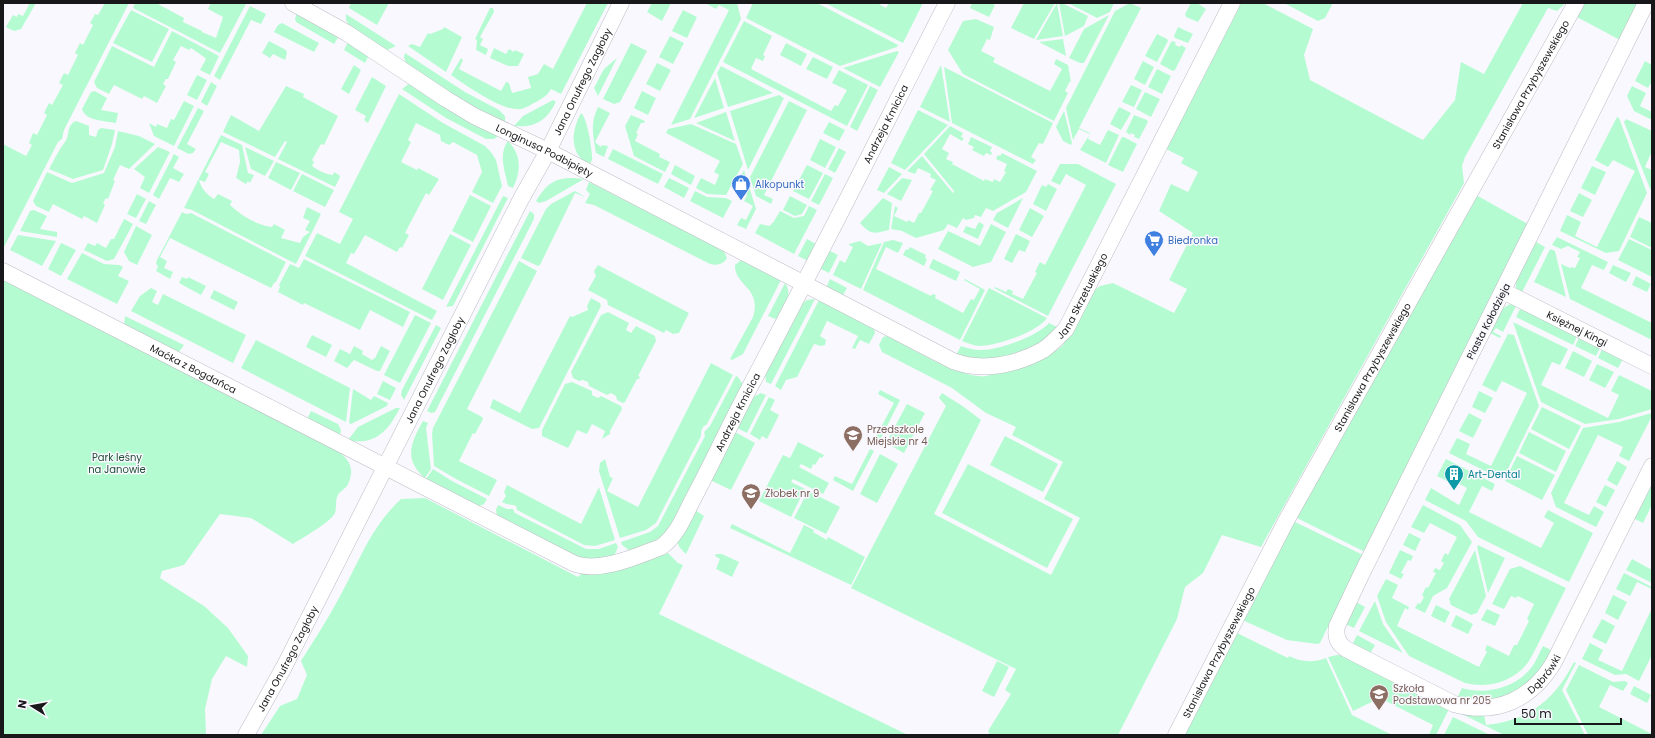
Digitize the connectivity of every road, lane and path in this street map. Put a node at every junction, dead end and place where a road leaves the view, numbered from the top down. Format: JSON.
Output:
{"nodes":[{"id":1,"x":293,"y":3,"type":"edge"},
{"id":2,"x":621,"y":3,"type":"edge"},
{"id":3,"x":947,"y":3,"type":"edge"},
{"id":4,"x":1232,"y":3,"type":"edge"},
{"id":5,"x":1576,"y":3,"type":"edge"},
{"id":6,"x":1646,"y":3,"type":"edge"},
{"id":7,"x":548,"y":151,"type":"junction"},
{"id":8,"x":3,"y":271,"type":"edge"},
{"id":9,"x":804,"y":284,"type":"junction"},
{"id":10,"x":1503,"y":291,"type":"junction"},
{"id":11,"x":1652,"y":366,"type":"edge"},
{"id":12,"x":385,"y":465,"type":"junction"},
{"id":13,"x":1652,"y":466,"type":"edge"},
{"id":14,"x":1338,"y":641,"type":"joint"},
{"id":15,"x":246,"y":735,"type":"edge"},
{"id":16,"x":1176,"y":735,"type":"edge"}],
"edges":[{"from":1,"to":7,"type":"street","name":"Longinusa Podbipięty"},
{"from":2,"to":7,"type":"street","name":"Jana Onufrego Zagłoby"},
{"from":3,"to":9,"type":"street","name":"Andrzeja Kmicica"},
{"from":4,"to":9,"type":"street","name":"Jana Skrzetuskiego"},
{"from":5,"to":16,"type":"street","name":"Stanisława Przybyszewskiego"},
{"from":6,"to":10,"type":"street","name":"Piasta Kołodzieja"},
{"from":7,"to":9,"type":"street","name":"Longinusa Podbipięty"},
{"from":7,"to":12,"type":"street","name":"Jana Onufrego Zagłoby"},
{"from":8,"to":12,"type":"street","name":"Maćka z Bogdańca"},
{"from":9,"to":12,"type":"street","name":"Andrzeja Kmicica"},
{"from":10,"to":11,"type":"street","name":"Księżnej Kingi"},
{"from":10,"to":14,"type":"street","name":"Piasta Kołodzieja"},
{"from":12,"to":15,"type":"street","name":"Jana Onufrego Zagłoby"},
{"from":13,"to":14,"type":"street","name":"Dąbrówki"}]}
